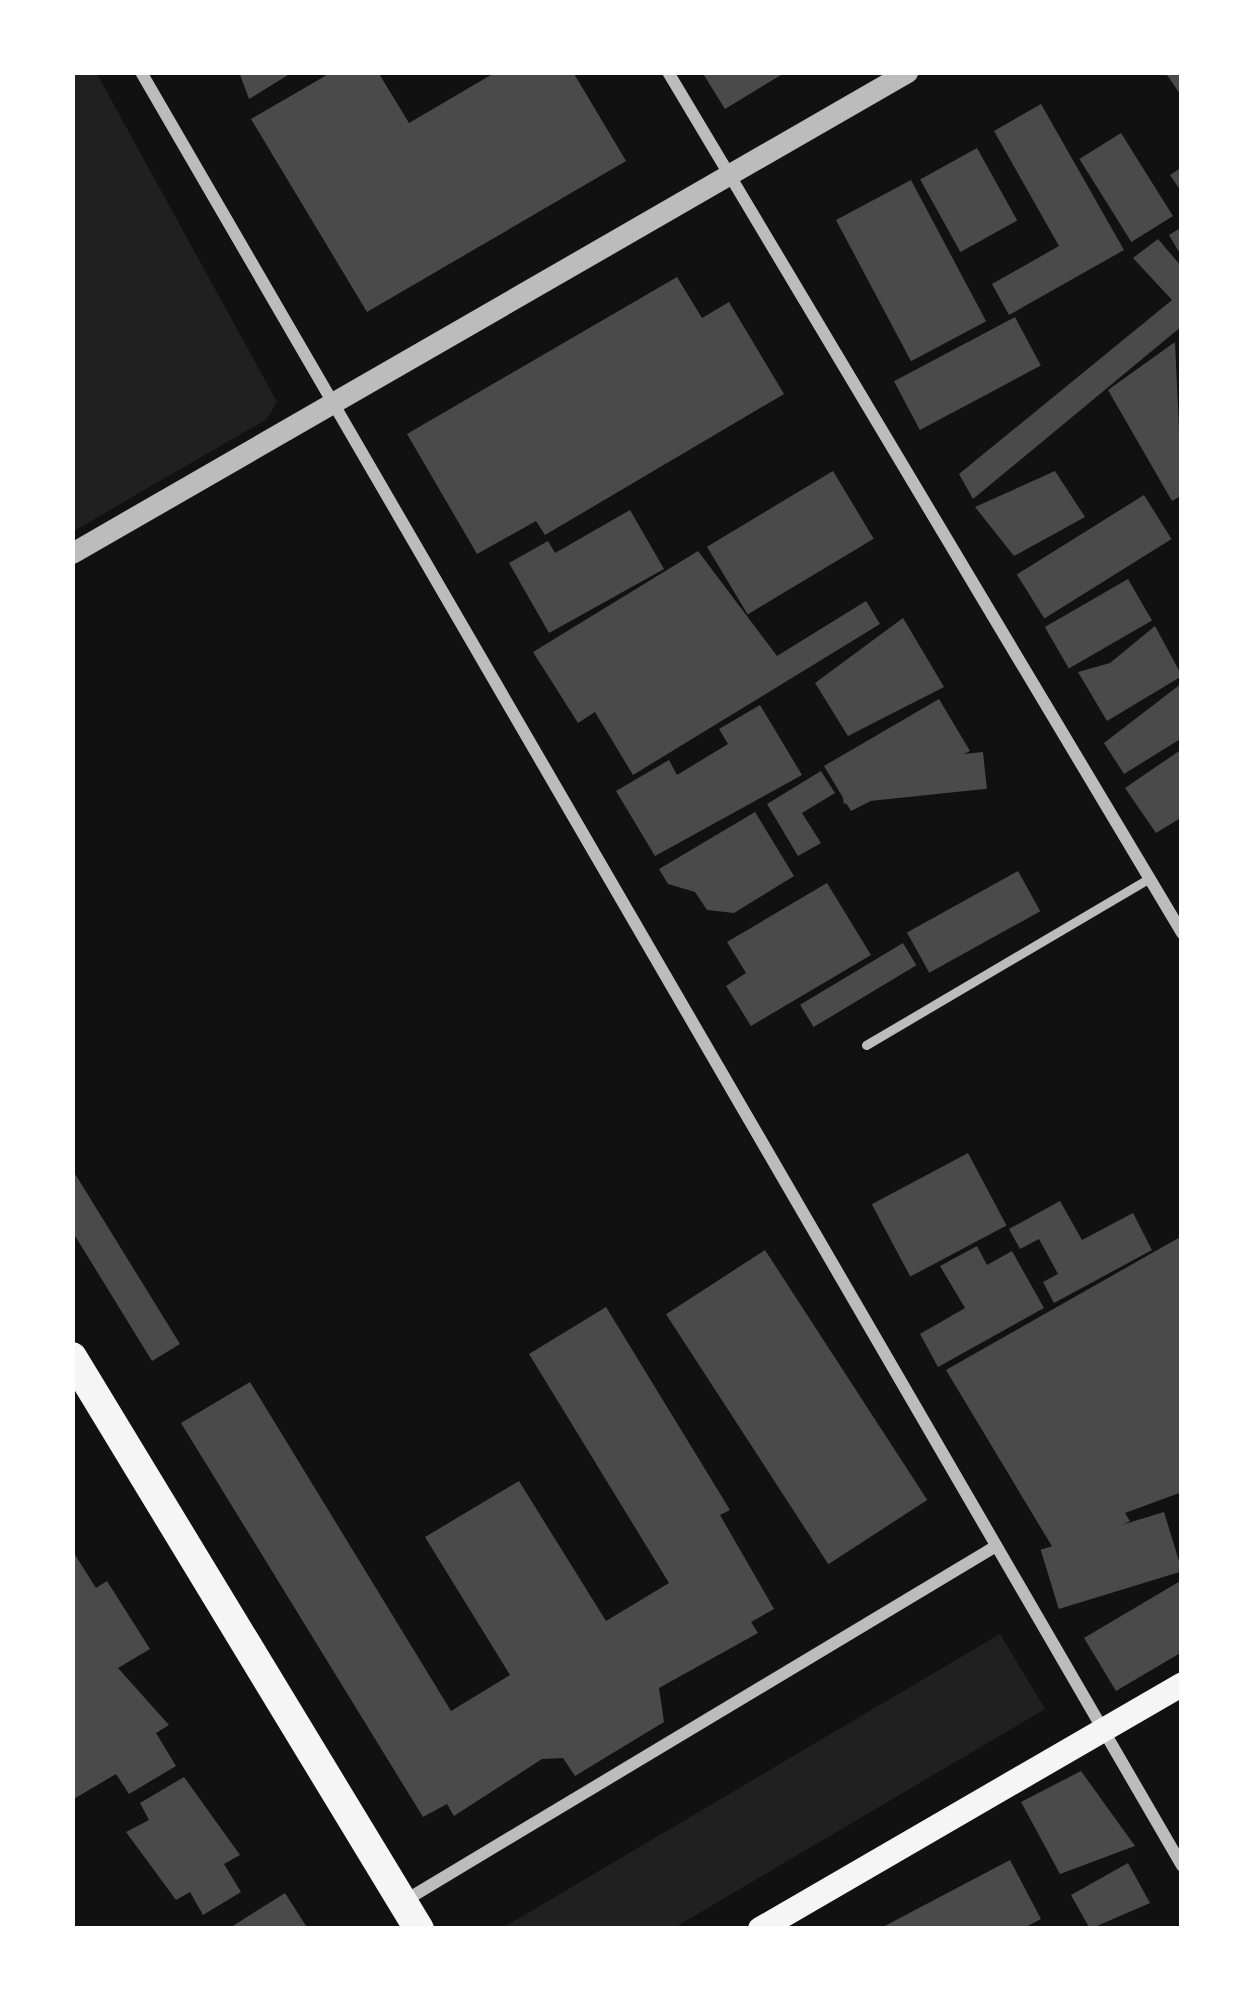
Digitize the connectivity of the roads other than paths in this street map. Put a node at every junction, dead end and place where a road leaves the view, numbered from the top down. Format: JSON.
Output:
{"nodes":[{"id":1,"x":141,"y":72,"type":"edge"},
{"id":2,"x":668,"y":72,"type":"edge"},
{"id":3,"x":907,"y":72,"type":"edge"},
{"id":4,"x":730,"y":170,"type":"junction"},
{"id":5,"x":324,"y":401,"type":"junction"},
{"id":6,"x":72,"y":553,"type":"edge"},
{"id":7,"x":1149,"y":878,"type":"junction"},
{"id":8,"x":1182,"y":933,"type":"edge"},
{"id":9,"x":866,"y":1045,"type":"dead end"},
{"id":10,"x":72,"y":1358,"type":"edge"},
{"id":11,"x":996,"y":1546,"type":"junction"},
{"id":12,"x":1182,"y":1684,"type":"edge"},
{"id":13,"x":1104,"y":1729,"type":"junction"},
{"id":14,"x":1182,"y":1866,"type":"edge"},
{"id":15,"x":403,"y":1902,"type":"junction"},
{"id":16,"x":419,"y":1929,"type":"edge"},
{"id":17,"x":760,"y":1929,"type":"edge"}],
"edges":[{"from":1,"to":5,"type":"street"},
{"from":2,"to":4,"type":"street"},
{"from":3,"to":4,"type":"street"},
{"from":4,"to":5,"type":"street"},
{"from":4,"to":7,"type":"street"},
{"from":5,"to":6,"type":"street"},
{"from":5,"to":11,"type":"street"},
{"from":7,"to":8,"type":"street"},
{"from":7,"to":9,"type":"lane"},
{"from":10,"to":15,"type":"main road"},
{"from":11,"to":13,"type":"street"},
{"from":11,"to":15,"type":"street"},
{"from":12,"to":13,"type":"main road"},
{"from":13,"to":14,"type":"street"},
{"from":13,"to":17,"type":"main road"},
{"from":15,"to":16,"type":"main road"}]}
